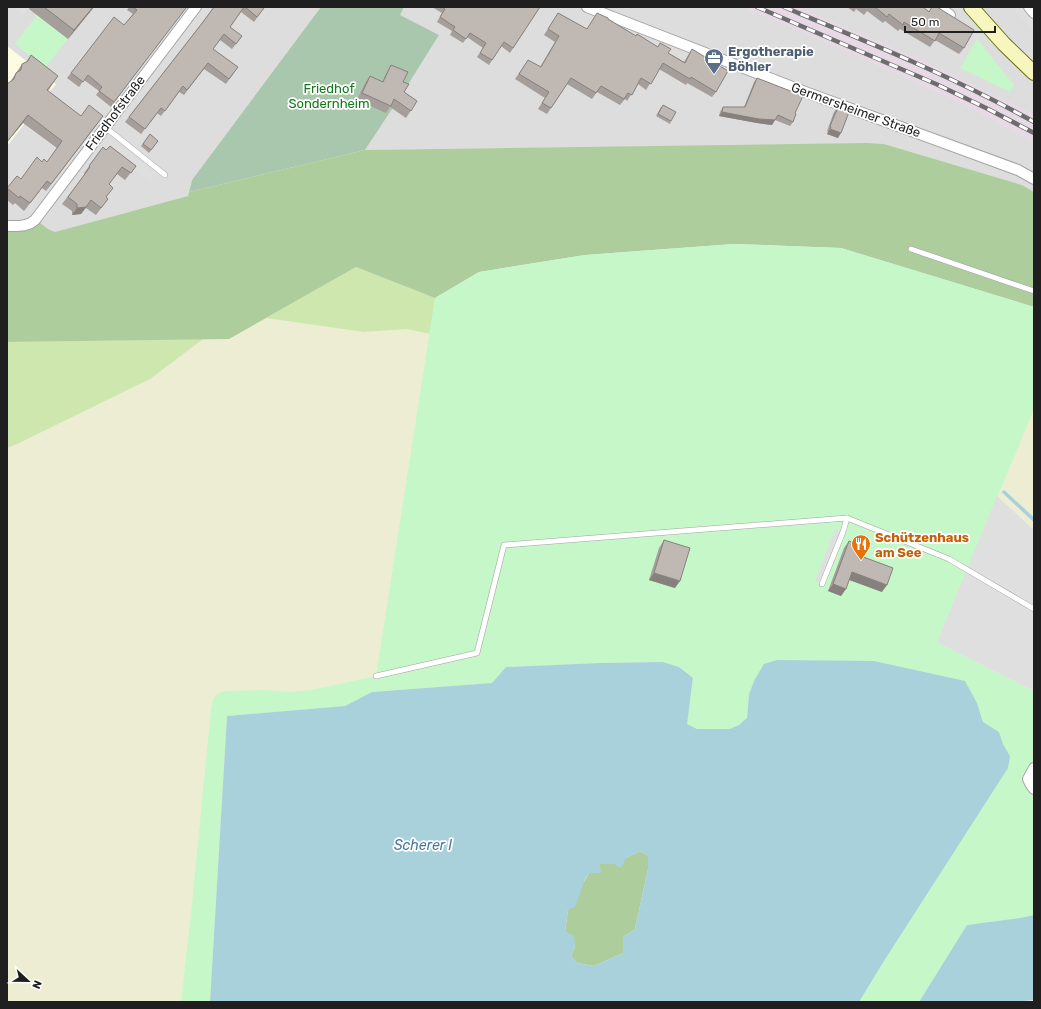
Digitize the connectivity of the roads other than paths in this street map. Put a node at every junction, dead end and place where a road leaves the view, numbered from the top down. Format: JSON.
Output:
{"nodes":[{"id":1,"x":196,"y":7,"type":"edge"},
{"id":2,"x":587,"y":7,"type":"edge"},
{"id":3,"x":939,"y":7,"type":"edge"},
{"id":4,"x":970,"y":7,"type":"edge"},
{"id":5,"x":1029,"y":7,"type":"edge"},
{"id":6,"x":1034,"y":13,"type":"edge"},
{"id":7,"x":950,"y":15,"type":"edge"},
{"id":8,"x":1034,"y":73,"type":"edge"},
{"id":9,"x":105,"y":127,"type":"junction"},
{"id":10,"x":165,"y":175,"type":"dead end"},
{"id":11,"x":1034,"y":179,"type":"edge"},
{"id":12,"x":7,"y":226,"type":"edge"},
{"id":13,"x":912,"y":249,"type":"dead end"},
{"id":14,"x":1034,"y":291,"type":"edge"},
{"id":15,"x":847,"y":518,"type":"junction"},
{"id":16,"x":822,"y":584,"type":"dead end"},
{"id":17,"x":1034,"y":609,"type":"edge"},
{"id":18,"x":376,"y":676,"type":"dead end"},
{"id":19,"x":1034,"y":768,"type":"edge"},
{"id":20,"x":1034,"y":788,"type":"edge"}],
"edges":[{"from":1,"to":9,"type":"street","name":"Friedhofstraße"},
{"from":2,"to":11,"type":"street","name":"Germersheimer Straße"},
{"from":3,"to":7,"type":"street"},
{"from":4,"to":8,"type":"main road"},
{"from":5,"to":6,"type":"street"},
{"from":9,"to":10,"type":"lane"},
{"from":9,"to":12,"type":"street","name":"Friedhofstraße"},
{"from":13,"to":14,"type":"lane"},
{"from":15,"to":16,"type":"lane"},
{"from":15,"to":17,"type":"lane"},
{"from":15,"to":18,"type":"lane"},
{"from":19,"to":20,"type":"street"}]}
